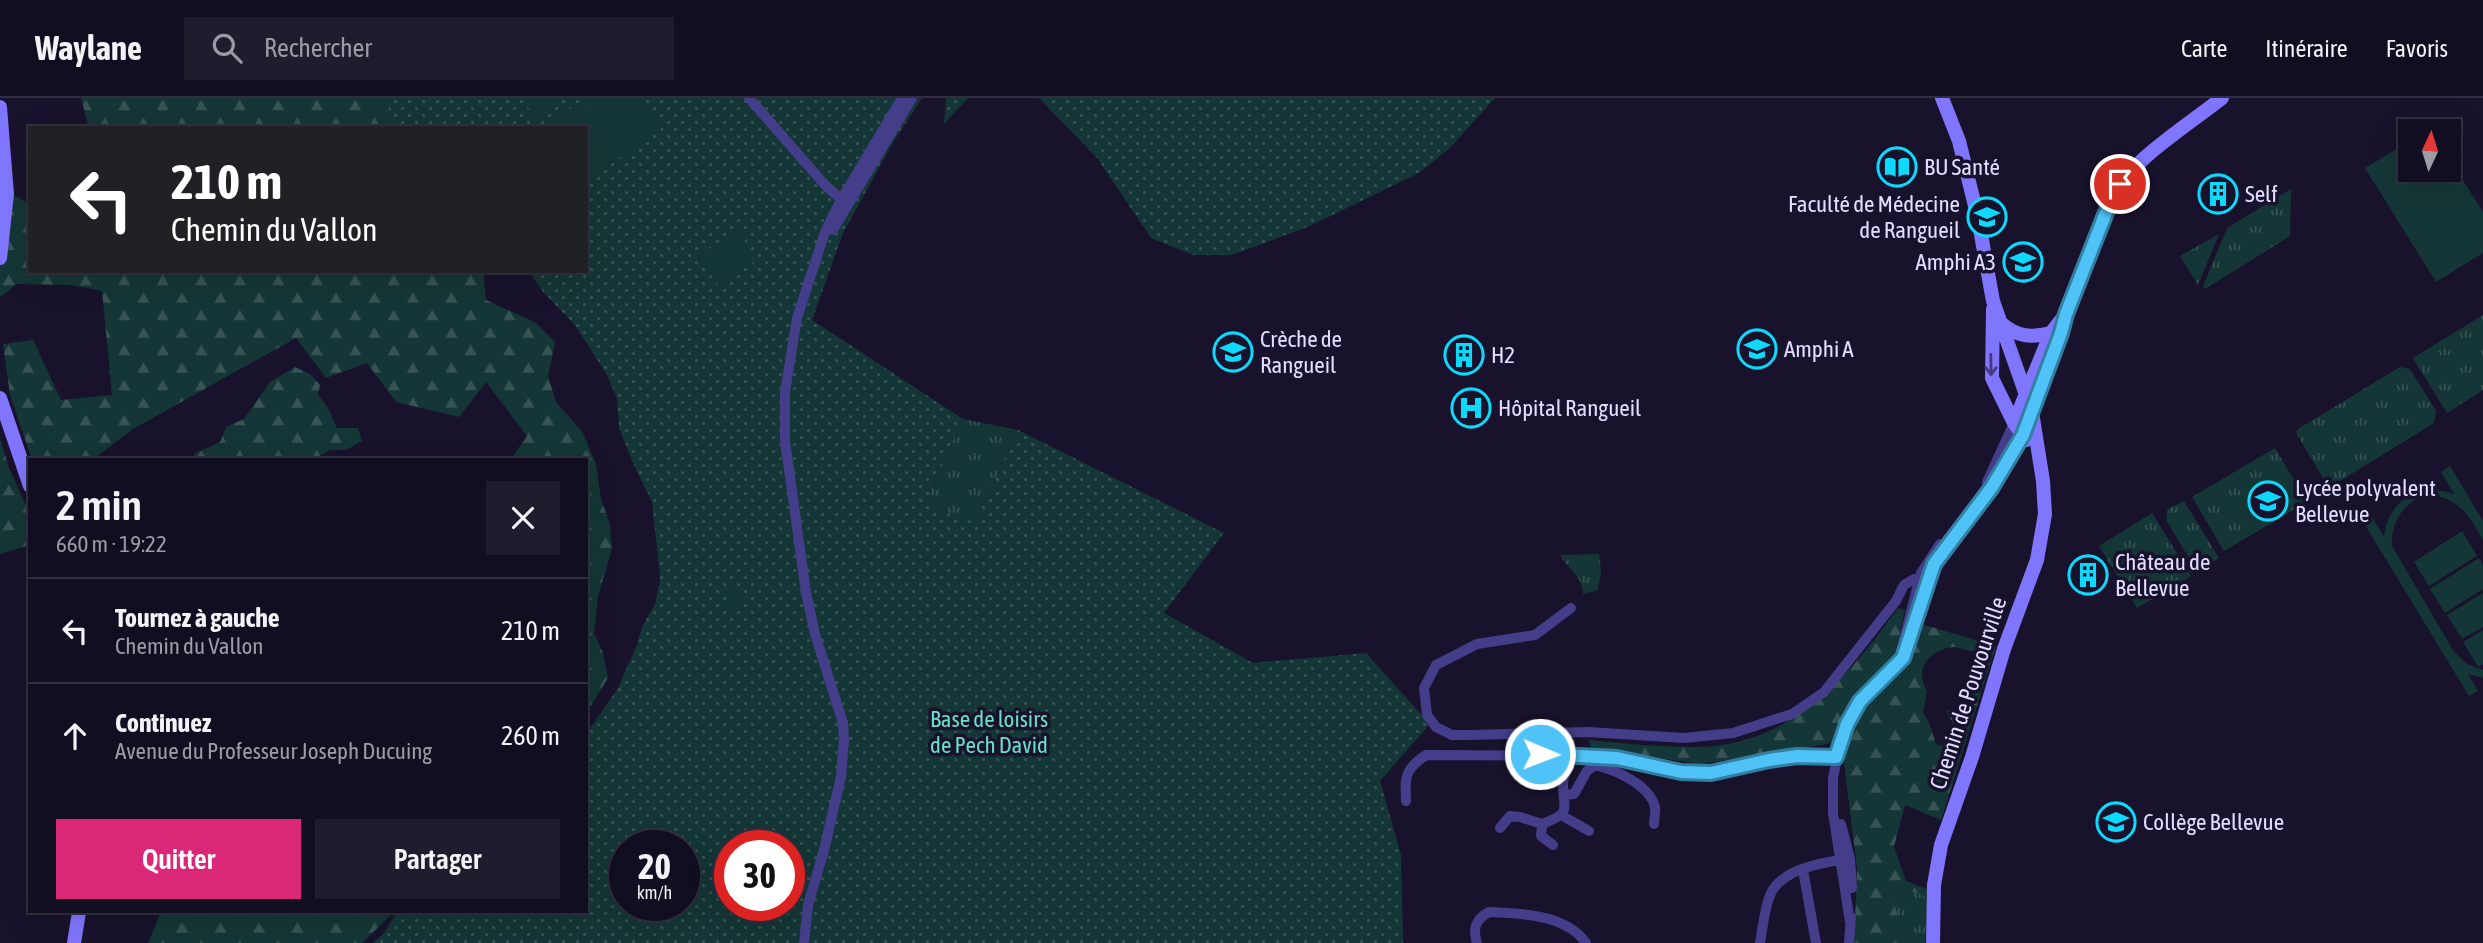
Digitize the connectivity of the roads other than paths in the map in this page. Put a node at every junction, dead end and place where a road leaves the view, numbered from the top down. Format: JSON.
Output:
{"nodes":[{"id":1,"x":750,"y":98,"type":"edge"},
{"id":2,"x":902,"y":98,"type":"edge"},
{"id":3,"x":912,"y":98,"type":"edge"},
{"id":4,"x":1942,"y":98,"type":"edge"},
{"id":5,"x":2222,"y":98,"type":"edge"},
{"id":6,"x":0,"y":107,"type":"edge"},
{"id":7,"x":844,"y":202,"type":"junction"},
{"id":8,"x":0,"y":257,"type":"edge"},
{"id":9,"x":1993,"y":301,"type":"junction"},
{"id":10,"x":2066,"y":314,"type":"junction"},
{"id":11,"x":2001,"y":323,"type":"junction"},
{"id":12,"x":2051,"y":333,"type":"junction"},
{"id":13,"x":2026,"y":395,"type":"junction"},
{"id":14,"x":0,"y":398,"type":"edge"},
{"id":15,"x":2032,"y":412,"type":"junction"},
{"id":16,"x":2018,"y":429,"type":"junction"},
{"id":17,"x":2039,"y":459,"type":"junction"},
{"id":18,"x":28,"y":480,"type":"edge"},
{"id":19,"x":1921,"y":588,"type":"junction"},
{"id":20,"x":1896,"y":600,"type":"junction"},
{"id":21,"x":1571,"y":608,"type":"dead end"},
{"id":22,"x":1565,"y":754,"type":"junction"},
{"id":23,"x":1836,"y":757,"type":"junction"},
{"id":24,"x":1564,"y":795,"type":"junction"},
{"id":25,"x":1406,"y":801,"type":"dead end"},
{"id":26,"x":1562,"y":815,"type":"junction"},
{"id":27,"x":1542,"y":824,"type":"junction"},
{"id":28,"x":1654,"y":824,"type":"dead end"},
{"id":29,"x":1500,"y":828,"type":"dead end"},
{"id":30,"x":1588,"y":831,"type":"dead end"},
{"id":31,"x":1553,"y":845,"type":"dead end"},
{"id":32,"x":1846,"y":859,"type":"junction"},
{"id":33,"x":1802,"y":870,"type":"junction"},
{"id":34,"x":79,"y":913,"type":"edge"},
{"id":35,"x":74,"y":943,"type":"edge"},
{"id":36,"x":804,"y":943,"type":"edge"},
{"id":37,"x":1477,"y":943,"type":"edge"},
{"id":38,"x":1586,"y":943,"type":"edge"},
{"id":39,"x":1760,"y":943,"type":"edge"},
{"id":40,"x":1816,"y":943,"type":"edge"},
{"id":41,"x":1849,"y":943,"type":"edge"},
{"id":42,"x":1933,"y":943,"type":"edge"}],
"edges":[{"from":1,"to":7,"type":"street"},
{"from":2,"to":7,"type":"street"},
{"from":3,"to":7,"type":"street"},
{"from":4,"to":9,"type":"street"},
{"from":5,"to":10,"type":"street"},
{"from":6,"to":8,"type":"street"},
{"from":7,"to":36,"type":"street"},
{"from":9,"to":11,"type":"street","name":"Chemin de Pouvourville"},
{"from":9,"to":16,"type":"street","name":"Chemin de Pouvourville","one_way":true},
{"from":10,"to":12,"type":"street"},
{"from":10,"to":15,"type":"street"},
{"from":11,"to":12,"type":"street"},
{"from":11,"to":13,"type":"street","name":"Chemin de Pouvourville"},
{"from":12,"to":13,"type":"street"},
{"from":13,"to":15,"type":"street","name":"Chemin de Pouvourville"},
{"from":13,"to":16,"type":"street"},
{"from":14,"to":18,"type":"street"},
{"from":15,"to":16,"type":"street"},
{"from":15,"to":17,"type":"street","name":"Chemin de Pouvourville"},
{"from":16,"to":17,"type":"street","name":"Chemin de Pouvourville"},
{"from":16,"to":19,"type":"street"},
{"from":16,"to":19,"type":"street"},
{"from":17,"to":42,"type":"street","name":"Chemin de Pouvourville"},
{"from":19,"to":20,"type":"street"},
{"from":19,"to":20,"type":"street"},
{"from":19,"to":23,"type":"street"},
{"from":20,"to":21,"type":"street"},
{"from":22,"to":23,"type":"street"},
{"from":22,"to":24,"type":"street"},
{"from":22,"to":25,"type":"street"},
{"from":23,"to":32,"type":"street"},
{"from":24,"to":26,"type":"street"},
{"from":24,"to":28,"type":"street"},
{"from":26,"to":27,"type":"street"},
{"from":26,"to":30,"type":"street"},
{"from":27,"to":29,"type":"street"},
{"from":27,"to":31,"type":"street"},
{"from":32,"to":33,"type":"street"},
{"from":32,"to":41,"type":"street"},
{"from":33,"to":39,"type":"street"},
{"from":33,"to":40,"type":"street"},
{"from":34,"to":35,"type":"street"},
{"from":37,"to":38,"type":"street"}]}
